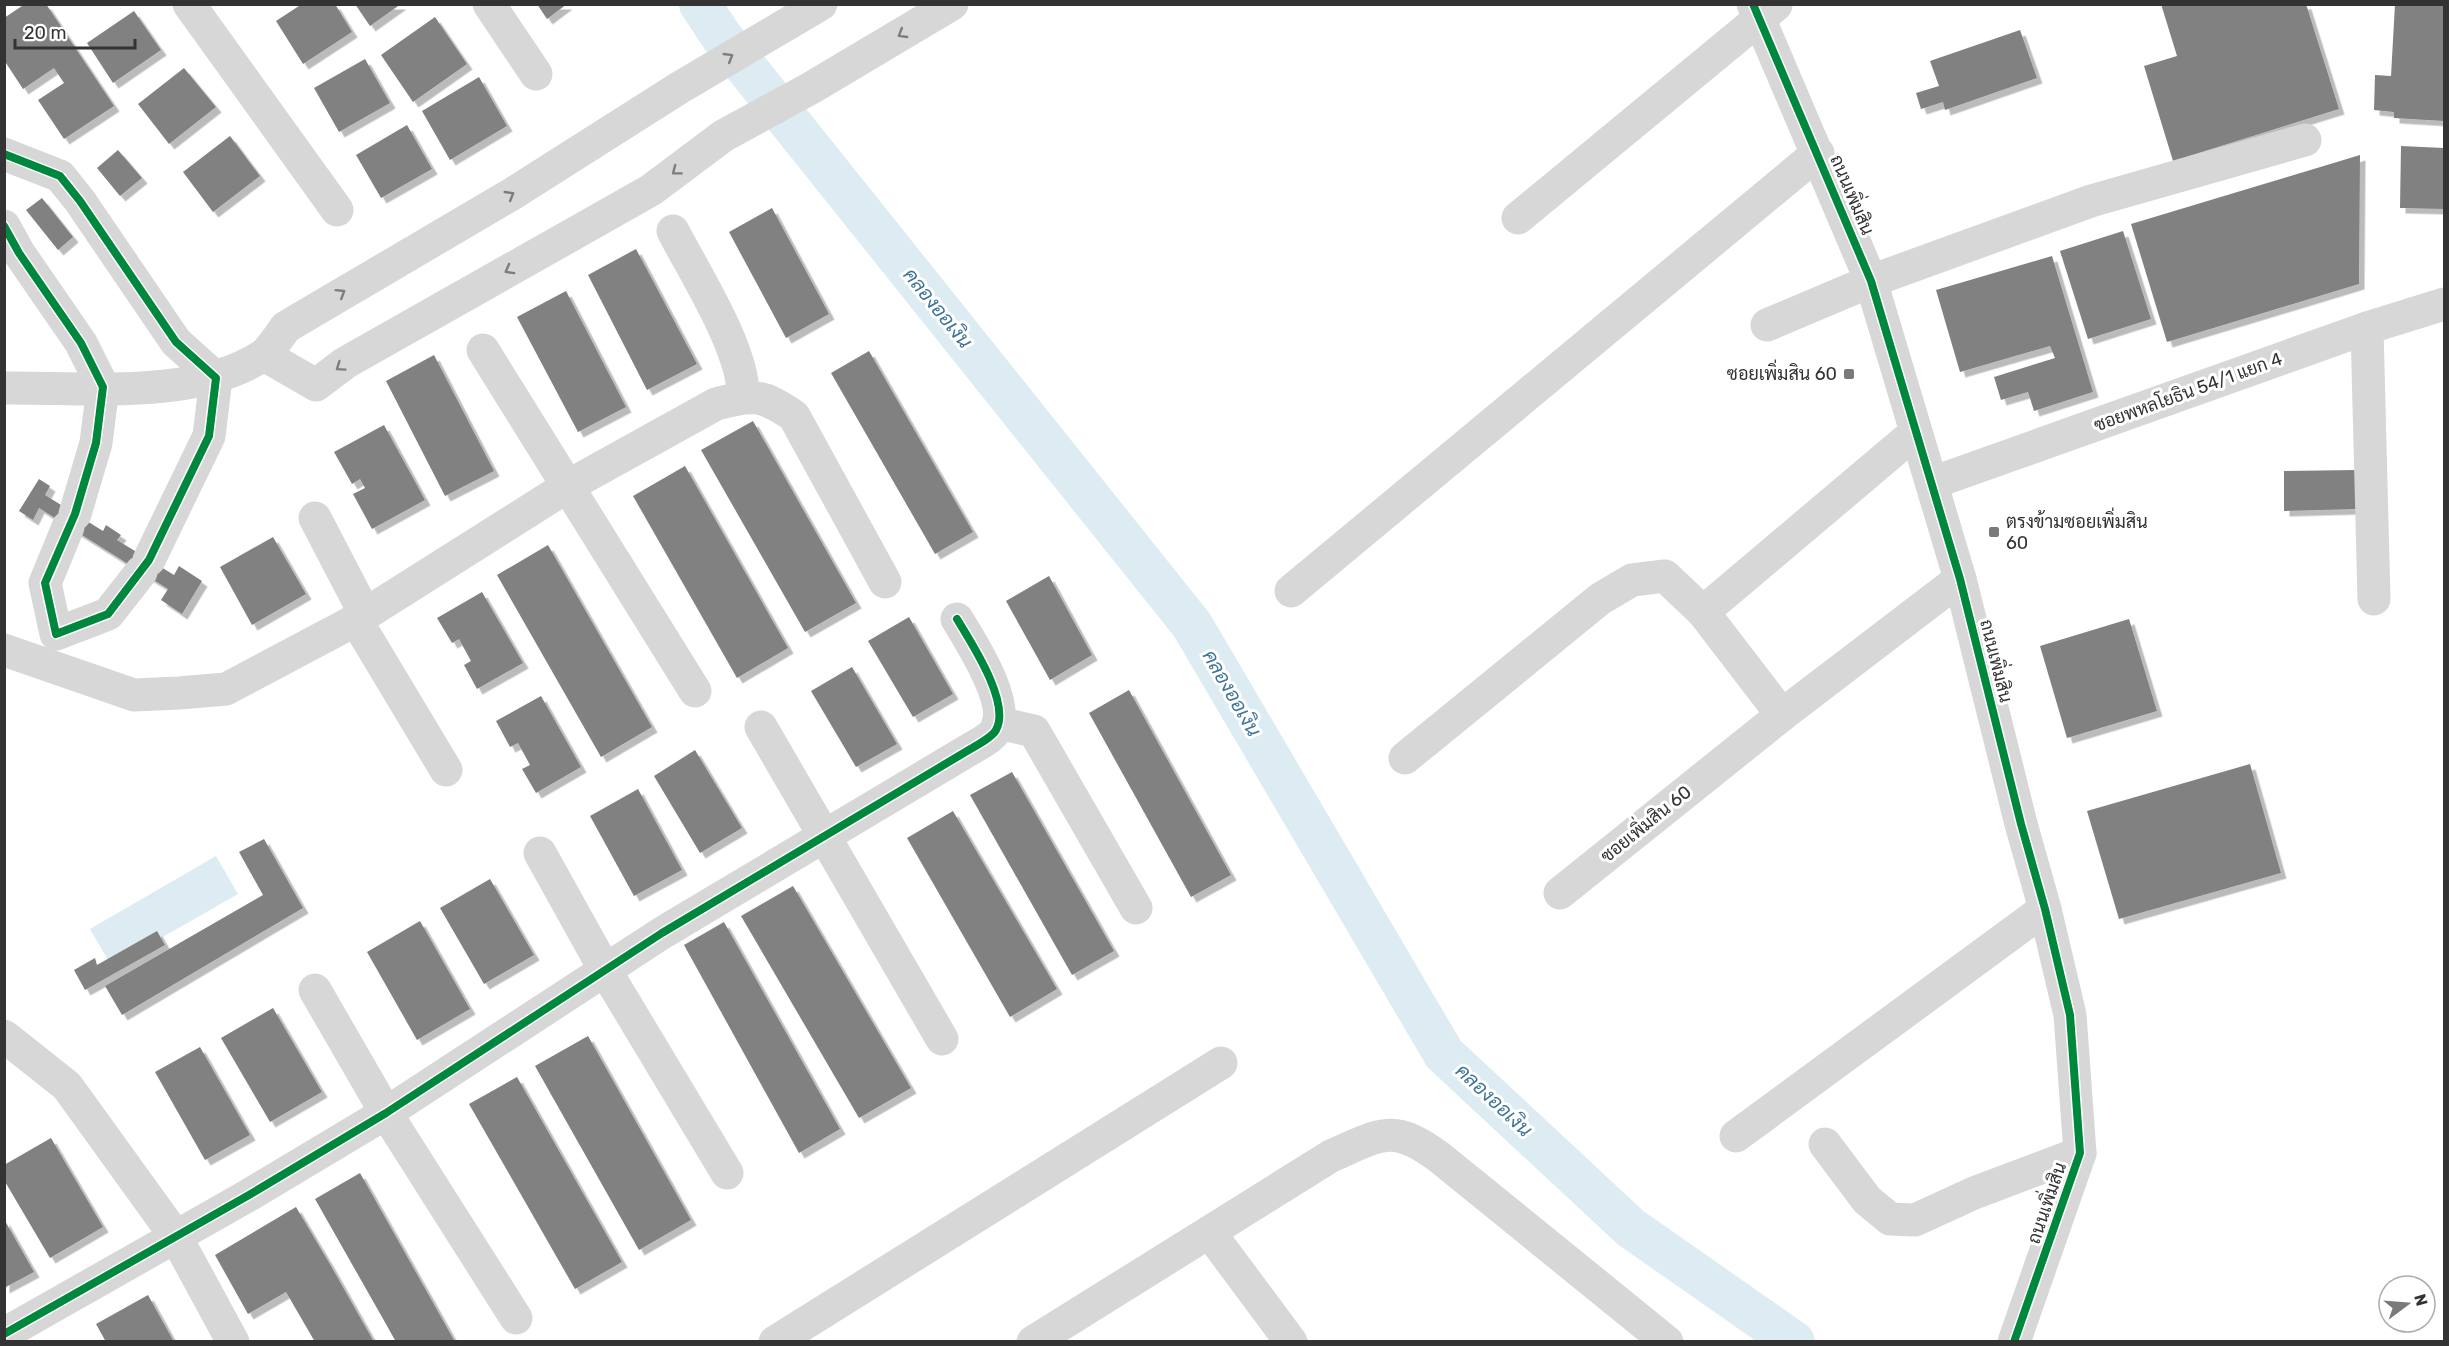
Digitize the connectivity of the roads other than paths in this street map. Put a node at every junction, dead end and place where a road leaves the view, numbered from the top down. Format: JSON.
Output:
{"nodes":[{"id":1,"x":189,"y":4,"type":"edge"},
{"id":2,"x":489,"y":4,"type":"edge"},
{"id":3,"x":821,"y":4,"type":"edge"},
{"id":4,"x":952,"y":4,"type":"edge"},
{"id":5,"x":1763,"y":9,"type":"edge"},
{"id":6,"x":536,"y":74,"type":"dead end"},
{"id":7,"x":2305,"y":140,"type":"dead end"},
{"id":8,"x":1818,"y":153,"type":"junction"},
{"id":9,"x":4,"y":154,"type":"edge"},
{"id":10,"x":337,"y":210,"type":"dead end"},
{"id":11,"x":1518,"y":218,"type":"dead end"},
{"id":12,"x":4,"y":226,"type":"edge"},
{"id":13,"x":674,"y":231,"type":"dead end"},
{"id":14,"x":1871,"y":281,"type":"junction"},
{"id":15,"x":2445,"y":304,"type":"edge"},
{"id":16,"x":1767,"y":326,"type":"dead end"},
{"id":17,"x":2367,"y":328,"type":"junction"},
{"id":18,"x":483,"y":350,"type":"dead end"},
{"id":19,"x":264,"y":355,"type":"junction"},
{"id":20,"x":216,"y":378,"type":"junction"},
{"id":21,"x":103,"y":387,"type":"junction"},
{"id":22,"x":4,"y":388,"type":"edge"},
{"id":23,"x":743,"y":397,"type":"junction"},
{"id":24,"x":1916,"y":432,"type":"junction"},
{"id":25,"x":1932,"y":483,"type":"junction"},
{"id":26,"x":568,"y":486,"type":"junction"},
{"id":27,"x":315,"y":518,"type":"dead end"},
{"id":28,"x":1960,"y":579,"type":"junction"},
{"id":29,"x":885,"y":582,"type":"dead end"},
{"id":30,"x":1291,"y":591,"type":"dead end"},
{"id":31,"x":2374,"y":599,"type":"dead end"},
{"id":32,"x":1703,"y":612,"type":"junction"},
{"id":33,"x":361,"y":617,"type":"junction"},
{"id":34,"x":957,"y":619,"type":"dead end"},
{"id":35,"x":52,"y":649,"type":"junction"},
{"id":36,"x":4,"y":650,"type":"edge"},
{"id":37,"x":694,"y":691,"type":"dead end"},
{"id":38,"x":1782,"y":715,"type":"junction"},
{"id":39,"x":998,"y":723,"type":"junction"},
{"id":40,"x":761,"y":728,"type":"dead end"},
{"id":41,"x":1405,"y":758,"type":"dead end"},
{"id":42,"x":446,"y":770,"type":"dead end"},
{"id":43,"x":824,"y":836,"type":"junction"},
{"id":44,"x":540,"y":853,"type":"dead end"},
{"id":45,"x":1560,"y":894,"type":"dead end"},
{"id":46,"x":1136,"y":908,"type":"dead end"},
{"id":47,"x":2045,"y":909,"type":"junction"},
{"id":48,"x":605,"y":970,"type":"junction"},
{"id":49,"x":315,"y":990,"type":"dead end"},
{"id":50,"x":4,"y":1036,"type":"edge"},
{"id":51,"x":942,"y":1039,"type":"dead end"},
{"id":52,"x":1221,"y":1063,"type":"dead end"},
{"id":53,"x":386,"y":1113,"type":"junction"},
{"id":54,"x":1736,"y":1136,"type":"dead end"},
{"id":55,"x":1825,"y":1144,"type":"dead end"},
{"id":56,"x":2080,"y":1153,"type":"junction"},
{"id":57,"x":727,"y":1173,"type":"dead end"},
{"id":58,"x":1210,"y":1233,"type":"junction"},
{"id":59,"x":176,"y":1237,"type":"junction"},
{"id":60,"x":516,"y":1318,"type":"dead end"},
{"id":61,"x":4,"y":1334,"type":"edge"},
{"id":62,"x":233,"y":1341,"type":"edge"},
{"id":63,"x":775,"y":1341,"type":"edge"},
{"id":64,"x":1033,"y":1341,"type":"edge"},
{"id":65,"x":1291,"y":1341,"type":"edge"},
{"id":66,"x":1667,"y":1341,"type":"edge"},
{"id":67,"x":2014,"y":1341,"type":"edge"}],
"edges":[{"from":1,"to":10,"type":"street"},
{"from":2,"to":6,"type":"street"},
{"from":19,"to":3,"type":"street","one_way":true},
{"from":4,"to":19,"type":"street","one_way":true},
{"from":5,"to":8,"type":"street","name":"ถนนเพิ่มสิน"},
{"from":5,"to":11,"type":"street"},
{"from":7,"to":14,"type":"street"},
{"from":8,"to":14,"type":"street","name":"ถนนเพิ่มสิน"},
{"from":8,"to":30,"type":"street"},
{"from":9,"to":20,"type":"street"},
{"from":12,"to":21,"type":"street"},
{"from":13,"to":23,"type":"street"},
{"from":14,"to":16,"type":"street"},
{"from":14,"to":24,"type":"street","name":"ถนนเพิ่มสิน"},
{"from":15,"to":17,"type":"street","name":"ซอยพหลโยธิน 54/1 แยก 4"},
{"from":17,"to":25,"type":"street","name":"ซอยพหลโยธิน 54/1 แยก 4"},
{"from":17,"to":31,"type":"street"},
{"from":18,"to":26,"type":"street"},
{"from":19,"to":20,"type":"street"},
{"from":20,"to":21,"type":"street"},
{"from":20,"to":35,"type":"street"},
{"from":21,"to":22,"type":"street"},
{"from":21,"to":35,"type":"street"},
{"from":23,"to":26,"type":"street"},
{"from":23,"to":29,"type":"street"},
{"from":24,"to":25,"type":"street","name":"ถนนเพิ่มสิน"},
{"from":24,"to":32,"type":"street"},
{"from":25,"to":28,"type":"street","name":"ถนนเพิ่มสิน"},
{"from":26,"to":33,"type":"street"},
{"from":26,"to":37,"type":"street"},
{"from":27,"to":33,"type":"street"},
{"from":28,"to":38,"type":"street","name":"ซอยเพิ่มสิน 60"},
{"from":28,"to":47,"type":"street","name":"ถนนเพิ่มสิน"},
{"from":32,"to":38,"type":"street"},
{"from":32,"to":41,"type":"street"},
{"from":33,"to":35,"type":"street"},
{"from":33,"to":42,"type":"street"},
{"from":34,"to":39,"type":"street"},
{"from":35,"to":36,"type":"street"},
{"from":38,"to":45,"type":"street","name":"ซอยเพิ่มสิน 60"},
{"from":39,"to":43,"type":"street"},
{"from":39,"to":46,"type":"street"},
{"from":40,"to":43,"type":"street"},
{"from":43,"to":48,"type":"street"},
{"from":43,"to":51,"type":"street"},
{"from":44,"to":48,"type":"street"},
{"from":47,"to":54,"type":"street"},
{"from":47,"to":56,"type":"street","name":"ถนนเพิ่มสิน"},
{"from":48,"to":53,"type":"street"},
{"from":48,"to":57,"type":"street"},
{"from":49,"to":53,"type":"street"},
{"from":50,"to":59,"type":"street"},
{"from":52,"to":63,"type":"street"},
{"from":53,"to":59,"type":"street"},
{"from":53,"to":60,"type":"street"},
{"from":55,"to":56,"type":"street"},
{"from":56,"to":67,"type":"street","name":"ถนนเพิ่มสิน"},
{"from":58,"to":64,"type":"street"},
{"from":58,"to":65,"type":"street"},
{"from":58,"to":66,"type":"street"},
{"from":59,"to":61,"type":"street"},
{"from":59,"to":62,"type":"street"}]}
